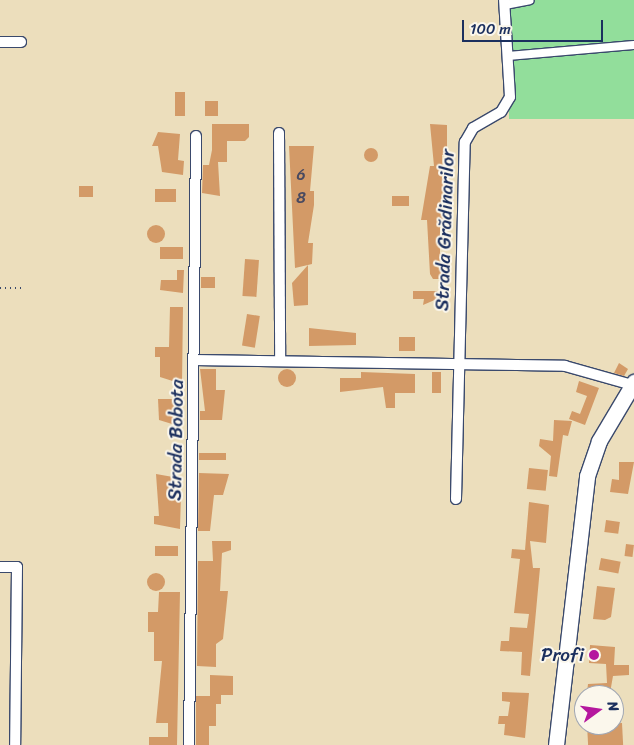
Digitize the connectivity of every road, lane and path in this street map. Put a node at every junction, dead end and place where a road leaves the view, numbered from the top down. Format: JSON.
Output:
{"nodes":[{"id":1,"x":530,"y":0,"type":"edge"},
{"id":2,"x":509,"y":2,"type":"edge"},
{"id":3,"x":0,"y":42,"type":"edge"},
{"id":4,"x":21,"y":42,"type":"dead end"},
{"id":5,"x":634,"y":45,"type":"edge"},
{"id":6,"x":508,"y":56,"type":"junction"},
{"id":7,"x":279,"y":133,"type":"dead end"},
{"id":8,"x":196,"y":136,"type":"dead end"},
{"id":9,"x":0,"y":288,"type":"edge"},
{"id":10,"x":23,"y":288,"type":"dead end"},
{"id":11,"x":194,"y":360,"type":"junction"},
{"id":12,"x":280,"y":360,"type":"junction"},
{"id":13,"x":458,"y":363,"type":"junction"},
{"id":14,"x":633,"y":383,"type":"edge"},
{"id":15,"x":456,"y":499,"type":"dead end"},
{"id":16,"x":0,"y":567,"type":"edge"},
{"id":17,"x":15,"y":745,"type":"edge"},
{"id":18,"x":189,"y":745,"type":"edge"},
{"id":19,"x":556,"y":745,"type":"edge"}],
"edges":[{"from":1,"to":2,"type":"street"},
{"from":2,"to":6,"type":"street","name":"Strada Grădinarilor"},
{"from":3,"to":4,"type":"street"},
{"from":5,"to":6,"type":"street"},
{"from":6,"to":13,"type":"street","name":"Strada Grădinarilor"},
{"from":7,"to":12,"type":"street"},
{"from":8,"to":11,"type":"street","name":"Strada Bobota"},
{"from":9,"to":10,"type":"path"},
{"from":11,"to":12,"type":"street"},
{"from":11,"to":18,"type":"street","name":"Strada Bobota"},
{"from":12,"to":13,"type":"street"},
{"from":13,"to":14,"type":"street"},
{"from":13,"to":15,"type":"street","name":"Strada Grădinarilor"},
{"from":14,"to":19,"type":"main road"},
{"from":16,"to":17,"type":"street"}]}
